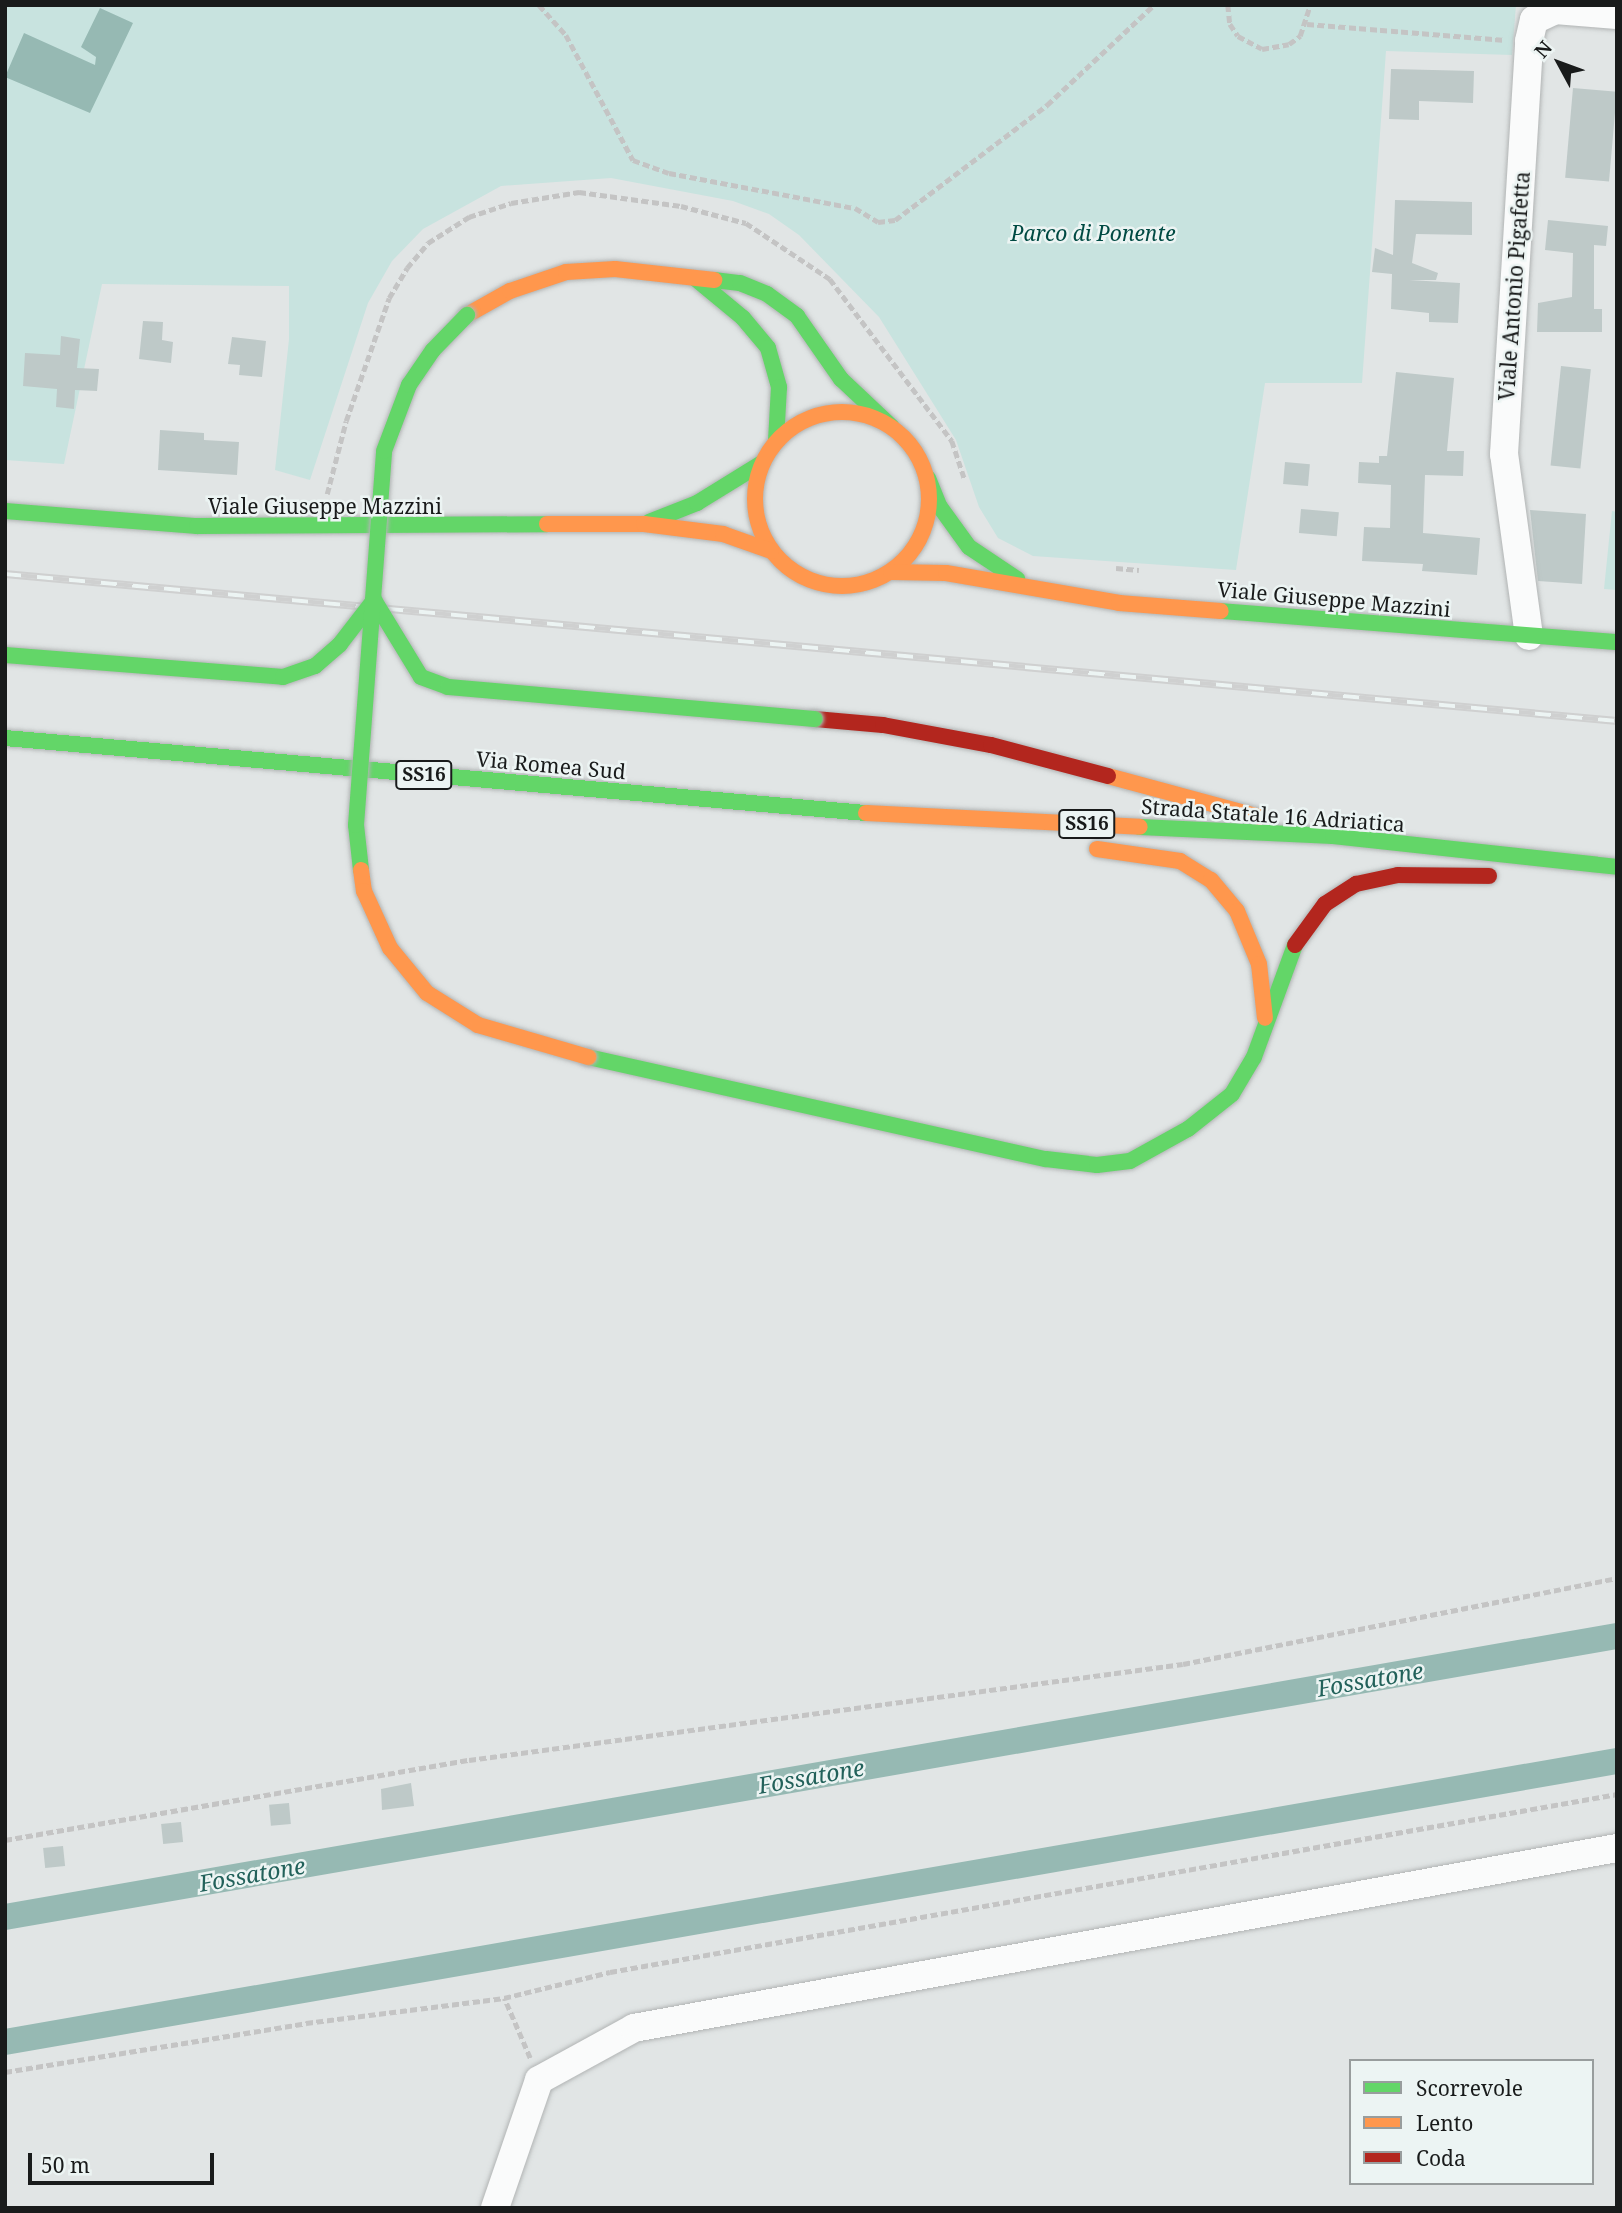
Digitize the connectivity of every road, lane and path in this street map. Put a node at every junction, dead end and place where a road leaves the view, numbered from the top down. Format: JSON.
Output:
{"nodes":[{"id":1,"x":539,"y":5,"type":"edge"},
{"id":2,"x":1154,"y":5,"type":"edge"},
{"id":3,"x":1228,"y":5,"type":"edge"},
{"id":4,"x":1310,"y":5,"type":"edge"},
{"id":5,"x":1617,"y":15,"type":"edge"},
{"id":6,"x":1307,"y":24,"type":"junction"},
{"id":7,"x":1530,"y":41,"type":"junction"},
{"id":8,"x":696,"y":279,"type":"junction"},
{"id":9,"x":892,"y":427,"type":"junction"},
{"id":10,"x":776,"y":441,"type":"junction"},
{"id":11,"x":762,"y":463,"type":"junction"},
{"id":12,"x":925,"y":472,"type":"junction"},
{"id":13,"x":968,"y":486,"type":"dead end"},
{"id":14,"x":318,"y":501,"type":"dead end"},
{"id":15,"x":5,"y":511,"type":"edge"},
{"id":16,"x":644,"y":524,"type":"junction"},
{"id":17,"x":771,"y":551,"type":"junction"},
{"id":18,"x":1114,"y":568,"type":"dead end"},
{"id":19,"x":1141,"y":571,"type":"dead end"},
{"id":20,"x":891,"y":572,"type":"junction"},
{"id":21,"x":1048,"y":594,"type":"junction"},
{"id":22,"x":374,"y":600,"type":"junction"},
{"id":23,"x":1529,"y":636,"type":"junction"},
{"id":24,"x":1617,"y":642,"type":"edge"},
{"id":25,"x":5,"y":654,"type":"edge"},
{"id":26,"x":5,"y":738,"type":"edge"},
{"id":27,"x":842,"y":812,"type":"junction"},
{"id":28,"x":948,"y":835,"type":"dead end"},
{"id":29,"x":1333,"y":836,"type":"junction"},
{"id":30,"x":1086,"y":848,"type":"dead end"},
{"id":31,"x":1617,"y":867,"type":"edge"},
{"id":32,"x":1501,"y":877,"type":"dead end"},
{"id":33,"x":1617,"y":879,"type":"edge"},
{"id":34,"x":1580,"y":881,"type":"dead end"},
{"id":35,"x":1265,"y":1029,"type":"junction"},
{"id":36,"x":1617,"y":1578,"type":"edge"},
{"id":37,"x":1617,"y":1794,"type":"edge"},
{"id":38,"x":5,"y":1840,"type":"edge"},
{"id":39,"x":1617,"y":1848,"type":"edge"},
{"id":40,"x":504,"y":1998,"type":"junction"},
{"id":41,"x":5,"y":2072,"type":"edge"},
{"id":42,"x":539,"y":2080,"type":"junction"},
{"id":43,"x":495,"y":2208,"type":"edge"}],
"edges":[{"from":1,"to":2,"type":"path"},
{"from":3,"to":6,"type":"path"},
{"from":4,"to":6,"type":"path"},
{"from":5,"to":7,"type":"street","name":"Viale Antonio Pigafetta"},
{"from":6,"to":7,"type":"path"},
{"from":7,"to":23,"type":"street","name":"Viale Antonio Pigafetta"},
{"from":8,"to":9,"type":"main road"},
{"from":8,"to":10,"type":"main road"},
{"from":8,"to":22,"type":"main road","bridge":true},
{"from":9,"to":10,"type":"main road"},
{"from":9,"to":12,"type":"main road"},
{"from":10,"to":11,"type":"main road"},
{"from":11,"to":16,"type":"main road"},
{"from":11,"to":17,"type":"main road"},
{"from":12,"to":20,"type":"main road"},
{"from":12,"to":21,"type":"main road"},
{"from":13,"to":14,"type":"path"},
{"from":15,"to":16,"type":"main road","name":"Viale Giuseppe Mazzini"},
{"from":16,"to":17,"type":"main road"},
{"from":17,"to":20,"type":"main road"},
{"from":18,"to":19,"type":"path"},
{"from":20,"to":21,"type":"main road"},
{"from":21,"to":23,"type":"main road","name":"Viale Giuseppe Mazzini"},
{"from":22,"to":25,"type":"main road","bridge":true},
{"from":22,"to":29,"type":"main road","bridge":true},
{"from":22,"to":35,"type":"main road","bridge":true},
{"from":23,"to":24,"type":"main road","name":"Viale Giuseppe Mazzini"},
{"from":26,"to":27,"type":"main road","name":"Via Romea Sud","number":"SS16"},
{"from":27,"to":28,"type":"main road"},
{"from":27,"to":29,"type":"main road","name":"Strada Statale 16 Adriatica","number":"SS16"},
{"from":29,"to":31,"type":"main road","name":"Strada Statale 16 Adriatica","number":"SS16"},
{"from":30,"to":35,"type":"main road"},
{"from":32,"to":35,"type":"main road"},
{"from":33,"to":34,"type":"main road"},
{"from":36,"to":38,"type":"path"},
{"from":37,"to":40,"type":"path"},
{"from":39,"to":42,"type":"street"},
{"from":40,"to":41,"type":"path"},
{"from":40,"to":42,"type":"path"},
{"from":42,"to":43,"type":"street"}]}
